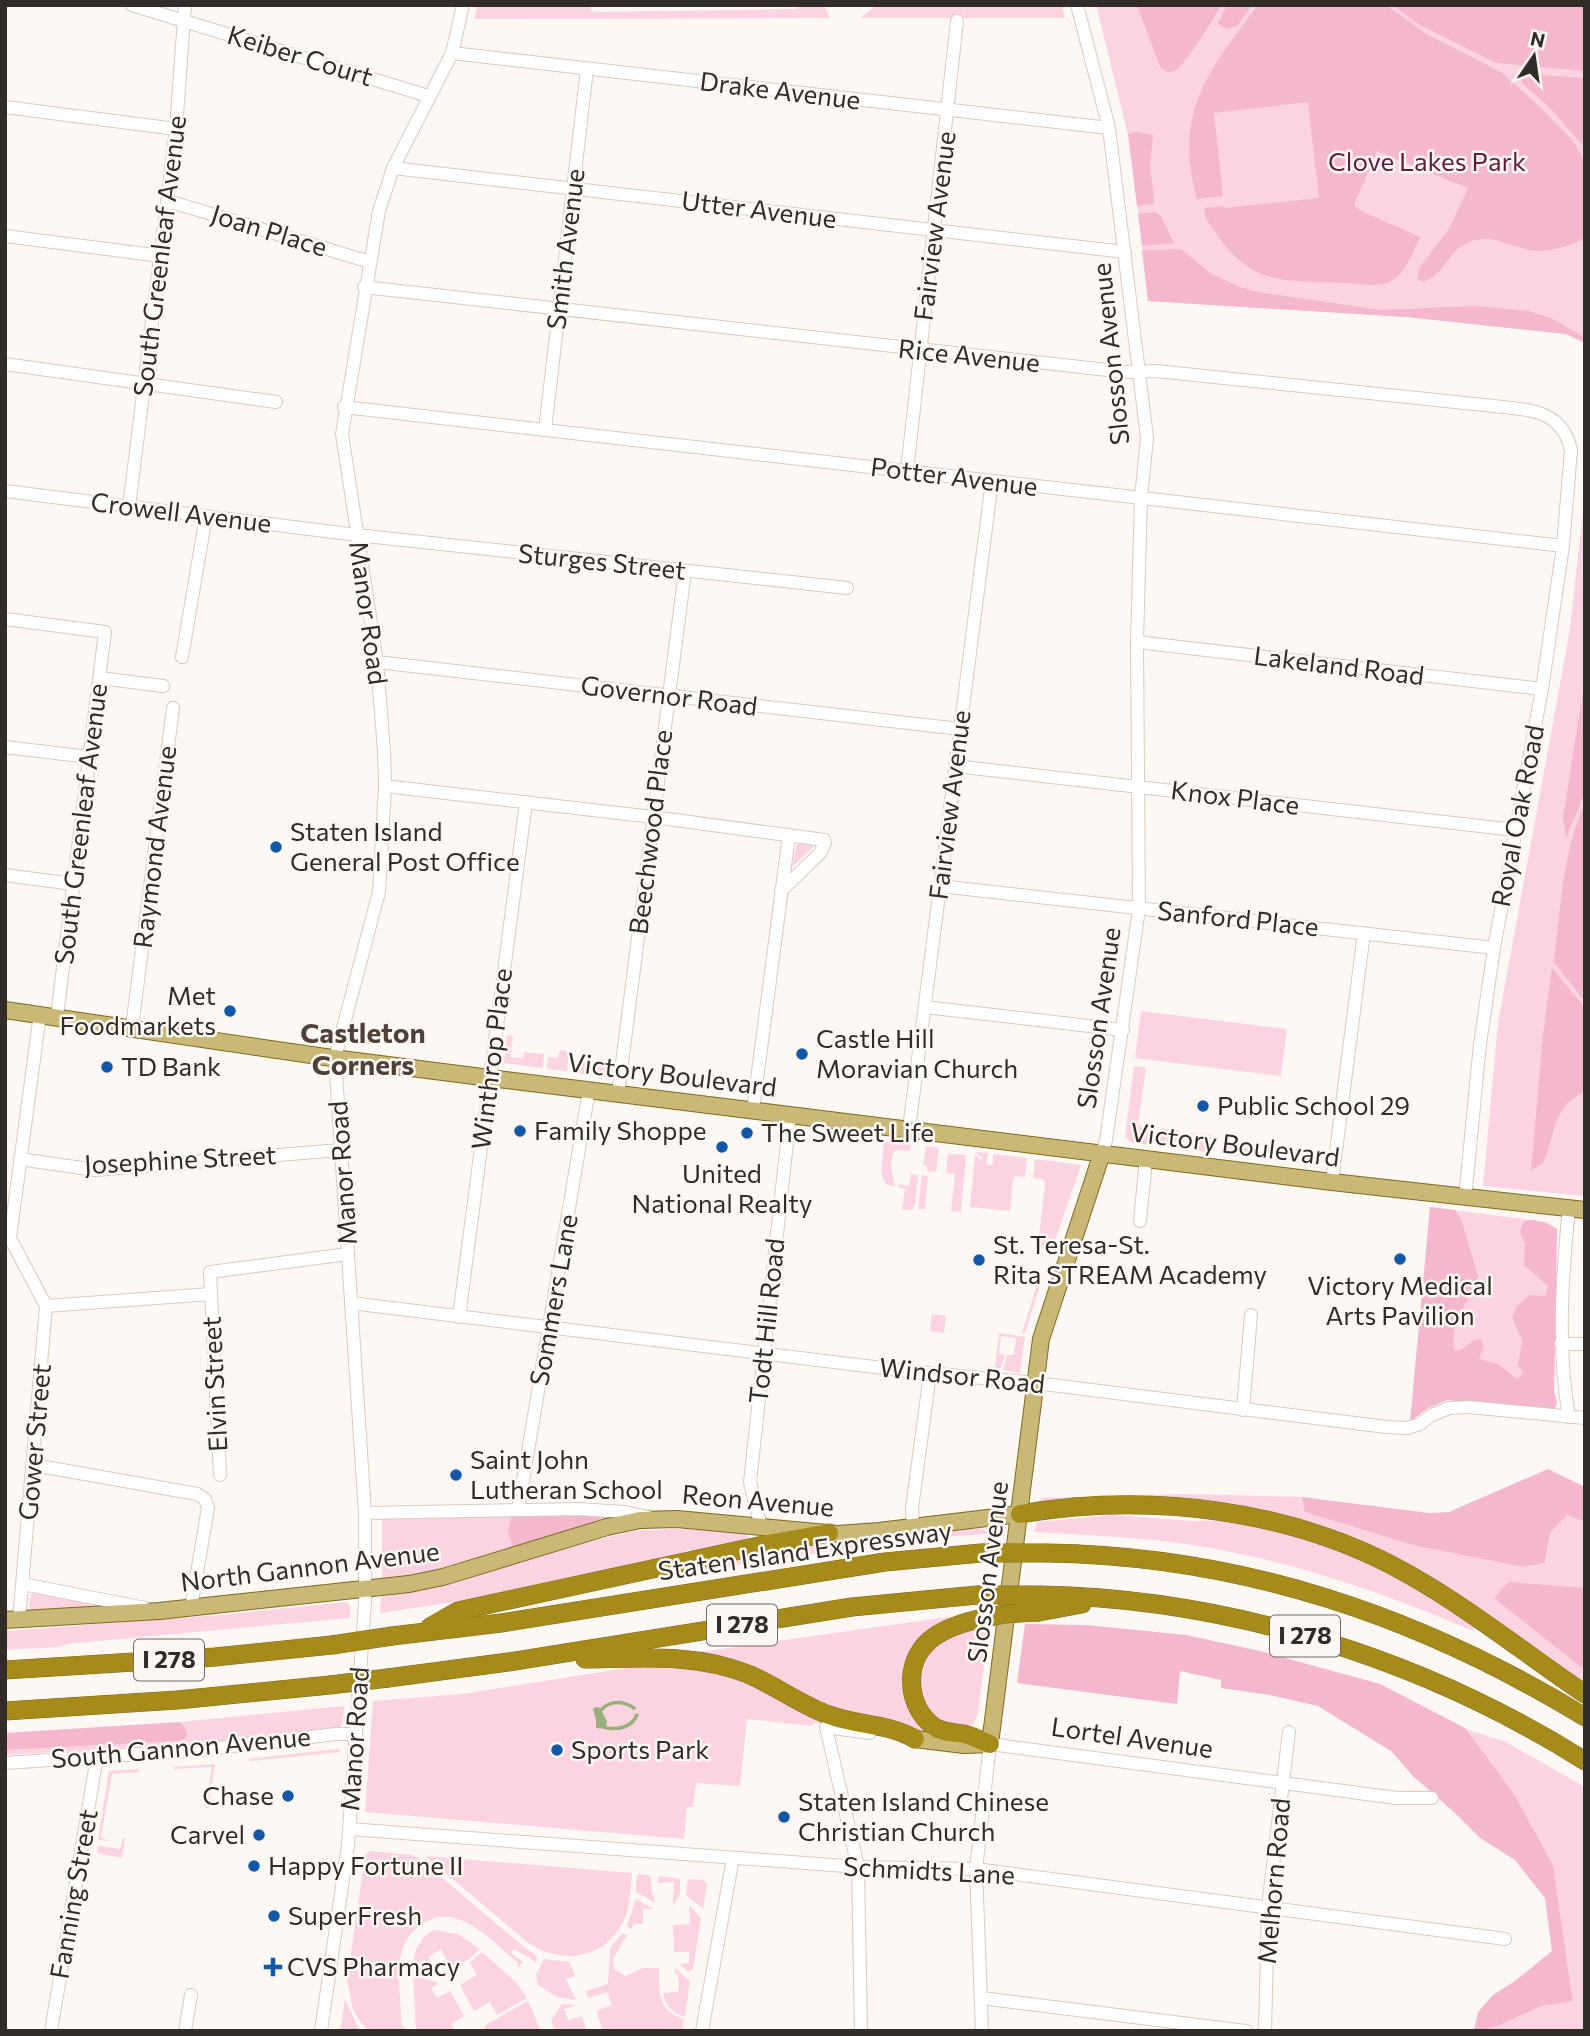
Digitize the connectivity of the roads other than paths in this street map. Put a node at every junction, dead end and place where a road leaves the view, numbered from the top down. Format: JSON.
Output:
{"nodes":[{"id":1,"x":132,"y":5,"type":"edge"},
{"id":2,"x":185,"y":5,"type":"edge"},
{"id":3,"x":463,"y":5,"type":"edge"},
{"id":4,"x":1077,"y":5,"type":"edge"},
{"id":5,"x":184,"y":20,"type":"junction"},
{"id":6,"x":957,"y":21,"type":"dead end"},
{"id":7,"x":452,"y":52,"type":"junction"},
{"id":8,"x":587,"y":69,"type":"junction"},
{"id":9,"x":428,"y":96,"type":"junction"},
{"id":10,"x":5,"y":107,"type":"edge"},
{"id":11,"x":948,"y":111,"type":"junction"},
{"id":12,"x":1109,"y":128,"type":"junction"},
{"id":13,"x":176,"y":129,"type":"junction"},
{"id":14,"x":393,"y":168,"type":"junction"},
{"id":15,"x":573,"y":189,"type":"junction"},
{"id":16,"x":168,"y":201,"type":"junction"},
{"id":17,"x":934,"y":231,"type":"junction"},
{"id":18,"x":5,"y":236,"type":"edge"},
{"id":19,"x":1125,"y":252,"type":"junction"},
{"id":20,"x":161,"y":256,"type":"junction"},
{"id":21,"x":370,"y":262,"type":"junction"},
{"id":22,"x":364,"y":287,"type":"junction"},
{"id":23,"x":558,"y":310,"type":"junction"},
{"id":24,"x":921,"y":351,"type":"junction"},
{"id":25,"x":5,"y":364,"type":"edge"},
{"id":26,"x":1141,"y":372,"type":"junction"},
{"id":27,"x":145,"y":382,"type":"junction"},
{"id":28,"x":276,"y":402,"type":"dead end"},
{"id":29,"x":344,"y":407,"type":"junction"},
{"id":30,"x":545,"y":430,"type":"junction"},
{"id":31,"x":1566,"y":435,"type":"joint"},
{"id":32,"x":907,"y":471,"type":"junction"},
{"id":33,"x":992,"y":481,"type":"junction"},
{"id":34,"x":5,"y":491,"type":"edge"},
{"id":35,"x":1141,"y":498,"type":"junction"},
{"id":36,"x":129,"y":507,"type":"junction"},
{"id":37,"x":206,"y":516,"type":"junction"},
{"id":38,"x":357,"y":535,"type":"junction"},
{"id":39,"x":1563,"y":546,"type":"junction"},
{"id":40,"x":685,"y":571,"type":"junction"},
{"id":41,"x":846,"y":588,"type":"dead end"},
{"id":42,"x":5,"y":619,"type":"edge"},
{"id":43,"x":1137,"y":642,"type":"junction"},
{"id":44,"x":182,"y":657,"type":"dead end"},
{"id":45,"x":377,"y":662,"type":"junction"},
{"id":46,"x":100,"y":678,"type":"junction"},
{"id":47,"x":163,"y":686,"type":"dead end"},
{"id":48,"x":1542,"y":690,"type":"junction"},
{"id":49,"x":669,"y":696,"type":"junction"},
{"id":50,"x":173,"y":708,"type":"dead end"},
{"id":51,"x":960,"y":729,"type":"junction"},
{"id":52,"x":5,"y":747,"type":"edge"},
{"id":53,"x":89,"y":757,"type":"junction"},
{"id":54,"x":955,"y":766,"type":"junction"},
{"id":55,"x":385,"y":786,"type":"junction"},
{"id":56,"x":1138,"y":786,"type":"junction"},
{"id":57,"x":526,"y":802,"type":"junction"},
{"id":58,"x":653,"y":817,"type":"junction"},
{"id":59,"x":1515,"y":830,"type":"junction"},
{"id":60,"x":789,"y":835,"type":"junction"},
{"id":61,"x":5,"y":875,"type":"edge"},
{"id":62,"x":73,"y":884,"type":"junction"},
{"id":63,"x":940,"y":886,"type":"junction"},
{"id":64,"x":781,"y":891,"type":"junction"},
{"id":65,"x":1139,"y":909,"type":"junction"},
{"id":66,"x":1364,"y":933,"type":"junction"},
{"id":67,"x":1494,"y":948,"type":"junction"},
{"id":68,"x":925,"y":1006,"type":"junction"},
{"id":69,"x":5,"y":1010,"type":"edge"},
{"id":70,"x":40,"y":1014,"type":"junction"},
{"id":71,"x":57,"y":1016,"type":"junction"},
{"id":72,"x":132,"y":1027,"type":"junction"},
{"id":73,"x":1123,"y":1030,"type":"junction"},
{"id":74,"x":335,"y":1058,"type":"junction"},
{"id":75,"x":490,"y":1078,"type":"junction"},
{"id":76,"x":589,"y":1090,"type":"junction"},
{"id":77,"x":618,"y":1094,"type":"junction"},
{"id":78,"x":753,"y":1110,"type":"junction"},
{"id":79,"x":790,"y":1115,"type":"junction"},
{"id":80,"x":909,"y":1129,"type":"junction"},
{"id":81,"x":340,"y":1150,"type":"junction"},
{"id":82,"x":1101,"y":1153,"type":"junction"},
{"id":83,"x":1146,"y":1158,"type":"junction"},
{"id":84,"x":20,"y":1159,"type":"junction"},
{"id":85,"x":1332,"y":1182,"type":"junction"},
{"id":86,"x":1465,"y":1198,"type":"junction"},
{"id":87,"x":1577,"y":1209,"type":"edge"},
{"id":88,"x":1140,"y":1221,"type":"dead end"},
{"id":89,"x":348,"y":1254,"type":"junction"},
{"id":90,"x":211,"y":1294,"type":"junction"},
{"id":91,"x":351,"y":1303,"type":"junction"},
{"id":92,"x":46,"y":1306,"type":"junction"},
{"id":93,"x":1251,"y":1315,"type":"dead end"},
{"id":94,"x":459,"y":1317,"type":"junction"},
{"id":95,"x":550,"y":1328,"type":"junction"},
{"id":96,"x":1561,"y":1344,"type":"junction"},
{"id":97,"x":1585,"y":1344,"type":"edge"},
{"id":98,"x":764,"y":1354,"type":"junction"},
{"id":99,"x":930,"y":1374,"type":"junction"},
{"id":100,"x":1036,"y":1383,"type":"junction"},
{"id":101,"x":1243,"y":1410,"type":"junction"},
{"id":102,"x":1569,"y":1417,"type":"junction"},
{"id":103,"x":1585,"y":1418,"type":"edge"},
{"id":104,"x":34,"y":1465,"type":"junction"},
{"id":105,"x":220,"y":1475,"type":"dead end"},
{"id":106,"x":518,"y":1510,"type":"junction"},
{"id":107,"x":365,"y":1513,"type":"junction"},
{"id":108,"x":1020,"y":1514,"type":"junction"},
{"id":109,"x":656,"y":1518,"type":"junction"},
{"id":110,"x":761,"y":1527,"type":"junction"},
{"id":111,"x":914,"y":1527,"type":"junction"},
{"id":112,"x":829,"y":1533,"type":"junction"},
{"id":113,"x":23,"y":1584,"type":"junction"},
{"id":114,"x":366,"y":1590,"type":"junction"},
{"id":115,"x":1040,"y":1604,"type":"junction"},
{"id":116,"x":191,"y":1608,"type":"junction"},
{"id":117,"x":159,"y":1611,"type":"junction"},
{"id":118,"x":12,"y":1620,"type":"edge"},
{"id":119,"x":421,"y":1632,"type":"junction"},
{"id":120,"x":508,"y":1662,"type":"junction"},
{"id":121,"x":5,"y":1670,"type":"edge"},
{"id":122,"x":1585,"y":1694,"type":"edge"},
{"id":123,"x":5,"y":1711,"type":"edge"},
{"id":124,"x":1585,"y":1717,"type":"edge"},
{"id":125,"x":1289,"y":1731,"type":"dead end"},
{"id":126,"x":356,"y":1734,"type":"junction"},
{"id":127,"x":915,"y":1740,"type":"junction"},
{"id":128,"x":990,"y":1744,"type":"junction"},
{"id":129,"x":97,"y":1757,"type":"junction"},
{"id":130,"x":1585,"y":1761,"type":"edge"},
{"id":131,"x":5,"y":1763,"type":"edge"},
{"id":132,"x":1282,"y":1783,"type":"junction"},
{"id":133,"x":1432,"y":1798,"type":"dead end"},
{"id":134,"x":349,"y":1829,"type":"junction"},
{"id":135,"x":733,"y":1858,"type":"junction"},
{"id":136,"x":858,"y":1867,"type":"junction"},
{"id":137,"x":976,"y":1869,"type":"junction"},
{"id":138,"x":1268,"y":1907,"type":"junction"},
{"id":139,"x":1505,"y":1939,"type":"dead end"},
{"id":140,"x":191,"y":1995,"type":"dead end"},
{"id":141,"x":981,"y":1998,"type":"junction"},
{"id":142,"x":51,"y":2031,"type":"edge"},
{"id":143,"x":185,"y":2031,"type":"edge"},
{"id":144,"x":321,"y":2031,"type":"edge"},
{"id":145,"x":702,"y":2031,"type":"edge"},
{"id":146,"x":861,"y":2031,"type":"edge"},
{"id":147,"x":982,"y":2031,"type":"edge"},
{"id":148,"x":1246,"y":2031,"type":"edge"},
{"id":149,"x":1265,"y":2031,"type":"edge"}],
"edges":[{"from":1,"to":5,"type":"street","name":"Keiber Court"},
{"from":2,"to":5,"type":"street","name":"South Greenleaf Avenue"},
{"from":3,"to":7,"type":"street","name":"Manor Road"},
{"from":4,"to":12,"type":"street","name":"Slosson Avenue"},
{"from":5,"to":9,"type":"street","name":"Keiber Court"},
{"from":5,"to":13,"type":"street","name":"South Greenleaf Avenue"},
{"from":6,"to":11,"type":"street","name":"Fairview Avenue"},
{"from":7,"to":8,"type":"street","name":"Drake Avenue"},
{"from":7,"to":9,"type":"street","name":"Manor Road"},
{"from":8,"to":11,"type":"street","name":"Drake Avenue"},
{"from":8,"to":15,"type":"street","name":"Smith Avenue"},
{"from":9,"to":14,"type":"street","name":"Manor Road"},
{"from":10,"to":13,"type":"street"},
{"from":11,"to":12,"type":"street","name":"Drake Avenue"},
{"from":11,"to":17,"type":"street","name":"Fairview Avenue"},
{"from":12,"to":19,"type":"street","name":"Slosson Avenue"},
{"from":13,"to":16,"type":"street","name":"South Greenleaf Avenue"},
{"from":14,"to":15,"type":"street","name":"Utter Avenue"},
{"from":14,"to":21,"type":"street","name":"Manor Road"},
{"from":15,"to":17,"type":"street","name":"Utter Avenue"},
{"from":15,"to":23,"type":"street","name":"Smith Avenue"},
{"from":16,"to":20,"type":"street","name":"South Greenleaf Avenue"},
{"from":16,"to":21,"type":"street","name":"Joan Place"},
{"from":17,"to":19,"type":"street","name":"Utter Avenue"},
{"from":17,"to":24,"type":"street","name":"Fairview Avenue"},
{"from":18,"to":20,"type":"street"},
{"from":19,"to":26,"type":"street","name":"Slosson Avenue"},
{"from":20,"to":27,"type":"street","name":"South Greenleaf Avenue"},
{"from":21,"to":22,"type":"street","name":"Manor Road"},
{"from":22,"to":23,"type":"street","name":"Rice Avenue"},
{"from":22,"to":29,"type":"street","name":"Manor Road"},
{"from":23,"to":24,"type":"street","name":"Rice Avenue"},
{"from":23,"to":30,"type":"street","name":"Smith Avenue"},
{"from":24,"to":26,"type":"street","name":"Rice Avenue"},
{"from":24,"to":32,"type":"street","name":"Fairview Avenue"},
{"from":25,"to":27,"type":"street"},
{"from":26,"to":31,"type":"street","name":"Rice Avenue"},
{"from":26,"to":35,"type":"street","name":"Slosson Avenue"},
{"from":27,"to":28,"type":"street"},
{"from":27,"to":36,"type":"street","name":"South Greenleaf Avenue"},
{"from":29,"to":30,"type":"street","name":"Potter Avenue"},
{"from":29,"to":38,"type":"street","name":"Manor Road"},
{"from":30,"to":32,"type":"street","name":"Potter Avenue"},
{"from":31,"to":39,"type":"street","name":"Royal Oak Road"},
{"from":32,"to":33,"type":"street","name":"Potter Avenue"},
{"from":33,"to":35,"type":"street","name":"Potter Avenue"},
{"from":33,"to":51,"type":"street","name":"Fairview Avenue"},
{"from":34,"to":36,"type":"street","name":"Crowell Avenue"},
{"from":35,"to":39,"type":"street","name":"Potter Avenue"},
{"from":35,"to":43,"type":"street","name":"Slosson Avenue"},
{"from":36,"to":37,"type":"street","name":"Crowell Avenue"},
{"from":37,"to":38,"type":"street","name":"Crowell Avenue"},
{"from":37,"to":44,"type":"street"},
{"from":38,"to":40,"type":"street","name":"Sturges Street"},
{"from":38,"to":45,"type":"street","name":"Manor Road"},
{"from":39,"to":48,"type":"street","name":"Royal Oak Road"},
{"from":40,"to":41,"type":"street","name":"Sturges Street"},
{"from":40,"to":49,"type":"street","name":"Beechwood Place"},
{"from":42,"to":46,"type":"street","name":"South Greenleaf Avenue"},
{"from":43,"to":48,"type":"street","name":"Lakeland Road"},
{"from":43,"to":56,"type":"street","name":"Slosson Avenue"},
{"from":45,"to":49,"type":"street","name":"Governor Road"},
{"from":45,"to":55,"type":"street","name":"Manor Road"},
{"from":46,"to":47,"type":"street"},
{"from":46,"to":53,"type":"street","name":"South Greenleaf Avenue"},
{"from":48,"to":59,"type":"street","name":"Royal Oak Road"},
{"from":49,"to":51,"type":"street","name":"Governor Road"},
{"from":49,"to":58,"type":"street","name":"Beechwood Place"},
{"from":50,"to":72,"type":"street","name":"Raymond Avenue"},
{"from":51,"to":54,"type":"street","name":"Fairview Avenue"},
{"from":52,"to":53,"type":"street"},
{"from":53,"to":62,"type":"street","name":"South Greenleaf Avenue"},
{"from":54,"to":56,"type":"street","name":"Knox Place"},
{"from":54,"to":63,"type":"street","name":"Fairview Avenue"},
{"from":55,"to":57,"type":"street"},
{"from":55,"to":74,"type":"street","name":"Manor Road"},
{"from":56,"to":59,"type":"street","name":"Knox Place"},
{"from":56,"to":65,"type":"street","name":"Slosson Avenue"},
{"from":57,"to":58,"type":"street"},
{"from":57,"to":75,"type":"street","name":"Winthrop Place"},
{"from":58,"to":60,"type":"street"},
{"from":58,"to":77,"type":"street","name":"Beechwood Place"},
{"from":59,"to":67,"type":"street","name":"Royal Oak Road"},
{"from":60,"to":64,"type":"street"},
{"from":60,"to":64,"type":"street"},
{"from":61,"to":62,"type":"street"},
{"from":62,"to":71,"type":"street","name":"South Greenleaf Avenue"},
{"from":63,"to":65,"type":"street","name":"Sanford Place"},
{"from":63,"to":68,"type":"street","name":"Fairview Avenue"},
{"from":64,"to":78,"type":"street"},
{"from":65,"to":66,"type":"street","name":"Sanford Place"},
{"from":65,"to":73,"type":"street","name":"Slosson Avenue"},
{"from":66,"to":67,"type":"street","name":"Sanford Place"},
{"from":66,"to":85,"type":"street"},
{"from":67,"to":86,"type":"street","name":"Royal Oak Road"},
{"from":68,"to":73,"type":"street"},
{"from":68,"to":80,"type":"street","name":"Fairview Avenue"},
{"from":69,"to":70,"type":"main road","name":"Victory Boulevard"},
{"from":70,"to":71,"type":"main road","name":"Victory Boulevard"},
{"from":70,"to":84,"type":"street"},
{"from":71,"to":72,"type":"main road","name":"Victory Boulevard"},
{"from":72,"to":74,"type":"main road","name":"Victory Boulevard"},
{"from":73,"to":82,"type":"street","name":"Slosson Avenue"},
{"from":74,"to":75,"type":"main road","name":"Victory Boulevard"},
{"from":74,"to":81,"type":"street","name":"Manor Road"},
{"from":75,"to":76,"type":"main road","name":"Victory Boulevard"},
{"from":75,"to":94,"type":"street","name":"Winthrop Place"},
{"from":76,"to":77,"type":"main road","name":"Victory Boulevard"},
{"from":76,"to":95,"type":"street","name":"Sommers Lane"},
{"from":77,"to":78,"type":"main road","name":"Victory Boulevard"},
{"from":78,"to":79,"type":"main road","name":"Victory Boulevard"},
{"from":79,"to":80,"type":"main road","name":"Victory Boulevard"},
{"from":79,"to":98,"type":"street","name":"Todt Hill Road"},
{"from":80,"to":82,"type":"main road","name":"Victory Boulevard"},
{"from":81,"to":84,"type":"street","name":"Josephine Street"},
{"from":81,"to":89,"type":"street","name":"Manor Road"},
{"from":82,"to":83,"type":"main road","name":"Victory Boulevard"},
{"from":82,"to":100,"type":"main road","name":"Slosson Avenue"},
{"from":83,"to":85,"type":"main road","name":"Victory Boulevard"},
{"from":83,"to":88,"type":"street"},
{"from":84,"to":92,"type":"street"},
{"from":85,"to":86,"type":"main road","name":"Victory Boulevard"},
{"from":86,"to":87,"type":"main road","name":"Victory Boulevard"},
{"from":87,"to":96,"type":"street"},
{"from":89,"to":90,"type":"street"},
{"from":89,"to":91,"type":"street","name":"Manor Road"},
{"from":90,"to":92,"type":"street"},
{"from":90,"to":105,"type":"street","name":"Elvin Street"},
{"from":91,"to":94,"type":"street","name":"Windsor Road"},
{"from":91,"to":107,"type":"street","name":"Manor Road"},
{"from":92,"to":104,"type":"street","name":"Gower Street"},
{"from":93,"to":101,"type":"street"},
{"from":94,"to":95,"type":"street","name":"Windsor Road"},
{"from":95,"to":98,"type":"street","name":"Windsor Road"},
{"from":95,"to":106,"type":"street","name":"Sommers Lane"},
{"from":96,"to":97,"type":"street"},
{"from":96,"to":102,"type":"street"},
{"from":98,"to":99,"type":"street","name":"Windsor Road"},
{"from":98,"to":110,"type":"street","name":"Todt Hill Road"},
{"from":99,"to":100,"type":"street","name":"Windsor Road"},
{"from":99,"to":111,"type":"street"},
{"from":100,"to":101,"type":"street","name":"Windsor Road"},
{"from":100,"to":108,"type":"main road","name":"Slosson Avenue"},
{"from":101,"to":102,"type":"street","name":"Windsor Road"},
{"from":102,"to":103,"type":"street","name":"Windsor Road"},
{"from":104,"to":113,"type":"street","name":"Gower Street"},
{"from":104,"to":116,"type":"street"},
{"from":106,"to":107,"type":"street","name":"Reon Avenue"},
{"from":106,"to":109,"type":"street","name":"Reon Avenue"},
{"from":107,"to":114,"type":"street","name":"Manor Road"},
{"from":108,"to":111,"type":"main road","name":"Reon Avenue"},
{"from":108,"to":122,"type":"highway"},
{"from":108,"to":128,"type":"main road","name":"Slosson Avenue"},
{"from":109,"to":110,"type":"main road","name":"Reon Avenue"},
{"from":109,"to":114,"type":"main road","name":"North Gannon Avenue"},
{"from":110,"to":112,"type":"main road","name":"Reon Avenue"},
{"from":111,"to":112,"type":"main road","name":"Reon Avenue"},
{"from":112,"to":119,"type":"highway"},
{"from":113,"to":117,"type":"street"},
{"from":113,"to":118,"type":"street","name":"Gower Street"},
{"from":114,"to":116,"type":"main road","name":"North Gannon Avenue"},
{"from":114,"to":126,"type":"street","name":"Manor Road"},
{"from":115,"to":120,"type":"highway","number":"I 278","bridge":true},
{"from":115,"to":128,"type":"highway","bridge":true},
{"from":115,"to":130,"type":"highway","number":"I 278"},
{"from":116,"to":117,"type":"main road","name":"North Gannon Avenue"},
{"from":117,"to":118,"type":"main road","name":"North Gannon Avenue"},
{"from":119,"to":121,"type":"highway","name":"Staten Island Expressway","number":"I 278","bridge":true},
{"from":119,"to":124,"type":"highway","name":"Staten Island Expressway","number":"I 278","bridge":true},
{"from":120,"to":123,"type":"highway","number":"I 278","bridge":true},
{"from":120,"to":127,"type":"highway"},
{"from":125,"to":132,"type":"street","name":"Melhorn Road"},
{"from":126,"to":129,"type":"street","name":"South Gannon Avenue"},
{"from":126,"to":134,"type":"street","name":"Manor Road"},
{"from":127,"to":128,"type":"main road","name":"Lortel Avenue"},
{"from":127,"to":136,"type":"street","name":"Lortel Avenue"},
{"from":128,"to":132,"type":"street","name":"Lortel Avenue"},
{"from":128,"to":137,"type":"street","name":"Slosson Avenue"},
{"from":129,"to":131,"type":"street","name":"South Gannon Avenue"},
{"from":129,"to":142,"type":"street","name":"Fanning Street"},
{"from":132,"to":133,"type":"street","name":"Lortel Avenue"},
{"from":132,"to":138,"type":"street","name":"Melhorn Road"},
{"from":134,"to":135,"type":"street","name":"Schmidts Lane"},
{"from":134,"to":144,"type":"street","name":"Manor Road"},
{"from":135,"to":136,"type":"street","name":"Schmidts Lane"},
{"from":135,"to":145,"type":"street"},
{"from":136,"to":137,"type":"street","name":"Schmidts Lane"},
{"from":136,"to":146,"type":"street"},
{"from":137,"to":138,"type":"street","name":"Schmidts Lane"},
{"from":137,"to":141,"type":"street","name":"Slosson Avenue"},
{"from":138,"to":139,"type":"street","name":"Schmidts Lane"},
{"from":138,"to":149,"type":"street","name":"Melhorn Road"},
{"from":140,"to":143,"type":"street"},
{"from":141,"to":147,"type":"street","name":"Slosson Avenue"},
{"from":141,"to":148,"type":"street"}]}
